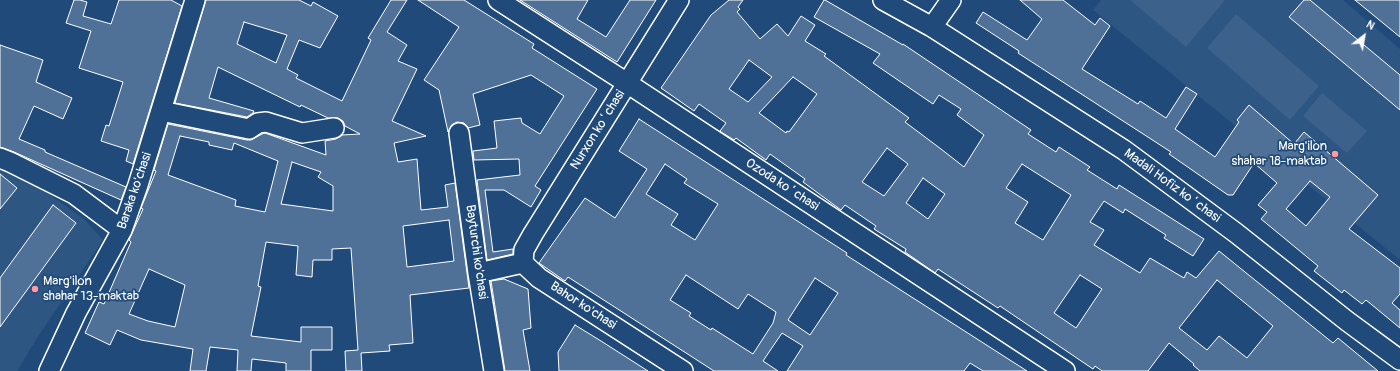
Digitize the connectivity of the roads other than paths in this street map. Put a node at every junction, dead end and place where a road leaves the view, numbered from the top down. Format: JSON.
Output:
{"nodes":[{"id":1,"x":195,"y":0,"type":"edge"},
{"id":2,"x":498,"y":0,"type":"edge"},
{"id":3,"x":679,"y":0,"type":"edge"},
{"id":4,"x":883,"y":0,"type":"edge"},
{"id":5,"x":951,"y":0,"type":"edge"},
{"id":6,"x":932,"y":28,"type":"junction"},
{"id":7,"x":627,"y":83,"type":"junction"},
{"id":8,"x":161,"y":111,"type":"junction"},
{"id":9,"x":334,"y":128,"type":"dead end"},
{"id":10,"x":459,"y":133,"type":"dead end"},
{"id":11,"x":0,"y":158,"type":"edge"},
{"id":12,"x":122,"y":230,"type":"junction"},
{"id":13,"x":523,"y":263,"type":"junction"},
{"id":14,"x":478,"y":273,"type":"junction"},
{"id":15,"x":1400,"y":360,"type":"edge"},
{"id":16,"x":49,"y":371,"type":"edge"},
{"id":17,"x":494,"y":371,"type":"edge"},
{"id":18,"x":683,"y":371,"type":"edge"},
{"id":19,"x":1065,"y":371,"type":"edge"}],
"edges":[{"from":1,"to":8,"type":"street","name":"Baraka ko'chasi"},
{"from":2,"to":7,"type":"street","name":"Ozoda koʻchasi"},
{"from":3,"to":7,"type":"street","name":"Nurxon koʻchasi"},
{"from":4,"to":6,"type":"street","name":"Madali Hofiz koʻchasi"},
{"from":5,"to":6,"type":"street"},
{"from":6,"to":15,"type":"street","name":"Madali Hofiz koʻchasi"},
{"from":7,"to":13,"type":"street","name":"Nurxon koʻchasi"},
{"from":7,"to":19,"type":"street","name":"Ozoda koʻchasi"},
{"from":8,"to":9,"type":"street"},
{"from":8,"to":12,"type":"street","name":"Baraka ko'chasi"},
{"from":10,"to":14,"type":"street","name":"Bayturchi ko'chasi"},
{"from":11,"to":12,"type":"street"},
{"from":12,"to":16,"type":"street","name":"Baraka ko'chasi"},
{"from":13,"to":14,"type":"street"},
{"from":13,"to":18,"type":"street","name":"Bahor ko'chasi"},
{"from":14,"to":17,"type":"street","name":"Bayturchi ko'chasi"}]}
